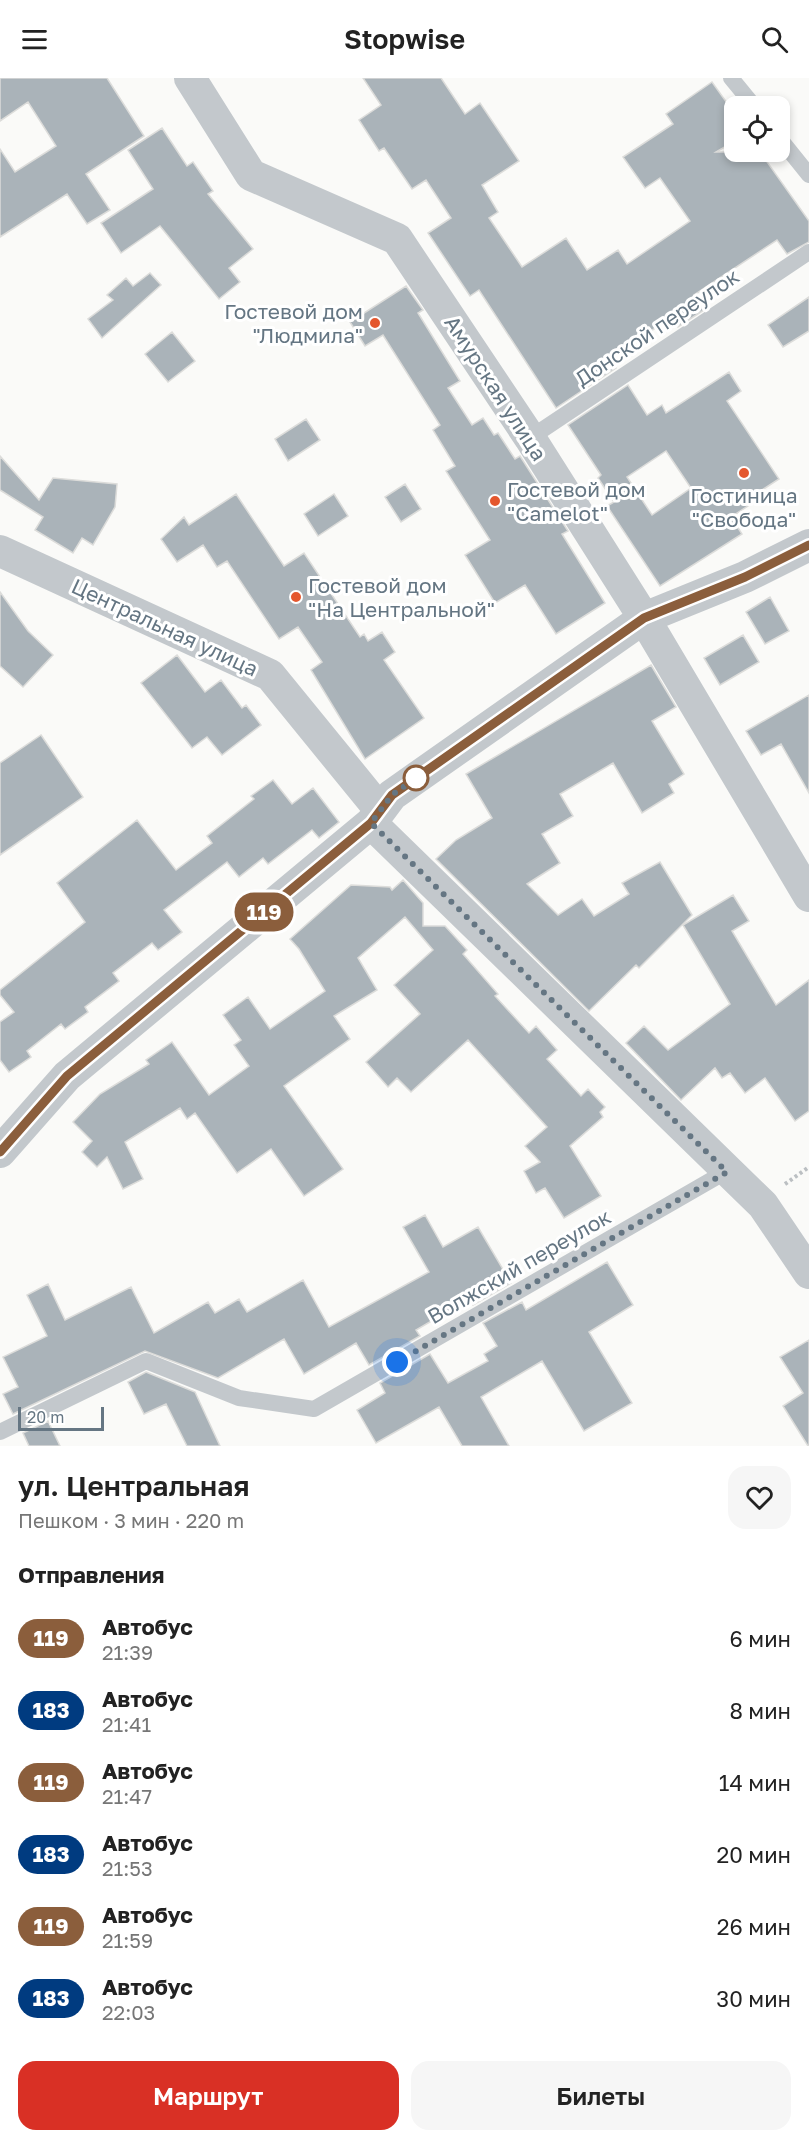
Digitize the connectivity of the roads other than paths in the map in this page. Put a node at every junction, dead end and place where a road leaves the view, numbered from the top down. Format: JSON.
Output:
{"nodes":[{"id":1,"x":190,"y":78,"type":"edge"},
{"id":2,"x":731,"y":78,"type":"edge"},
{"id":3,"x":746,"y":96,"type":"edge"},
{"id":4,"x":790,"y":151,"type":"edge"},
{"id":5,"x":809,"y":175,"type":"edge"},
{"id":6,"x":809,"y":252,"type":"edge"},
{"id":7,"x":530,"y":438,"type":"junction"},
{"id":8,"x":809,"y":545,"type":"edge"},
{"id":9,"x":0,"y":551,"type":"edge"},
{"id":10,"x":644,"y":618,"type":"junction"},
{"id":11,"x":375,"y":817,"type":"junction"},
{"id":12,"x":809,"y":896,"type":"edge"},
{"id":13,"x":0,"y":1152,"type":"edge"},
{"id":14,"x":727,"y":1172,"type":"junction"},
{"id":15,"x":809,"y":1273,"type":"edge"},
{"id":16,"x":0,"y":1432,"type":"edge"}],
"edges":[{"from":1,"to":7,"type":"street","name":"Амурская улица"},
{"from":2,"to":3,"type":"lane"},
{"from":4,"to":5,"type":"lane"},
{"from":6,"to":7,"type":"lane","name":"Донской переулок"},
{"from":7,"to":10,"type":"street","name":"Амурская улица"},
{"from":8,"to":10,"type":"street"},
{"from":9,"to":11,"type":"street","name":"Центральная улица"},
{"from":10,"to":11,"type":"street"},
{"from":10,"to":12,"type":"street","name":"Амурская улица"},
{"from":11,"to":13,"type":"street"},
{"from":11,"to":14,"type":"street","name":"Центральная улица"},
{"from":14,"to":15,"type":"street","name":"Центральная улица"},
{"from":14,"to":16,"type":"lane","name":"Волжский переулок"}]}
